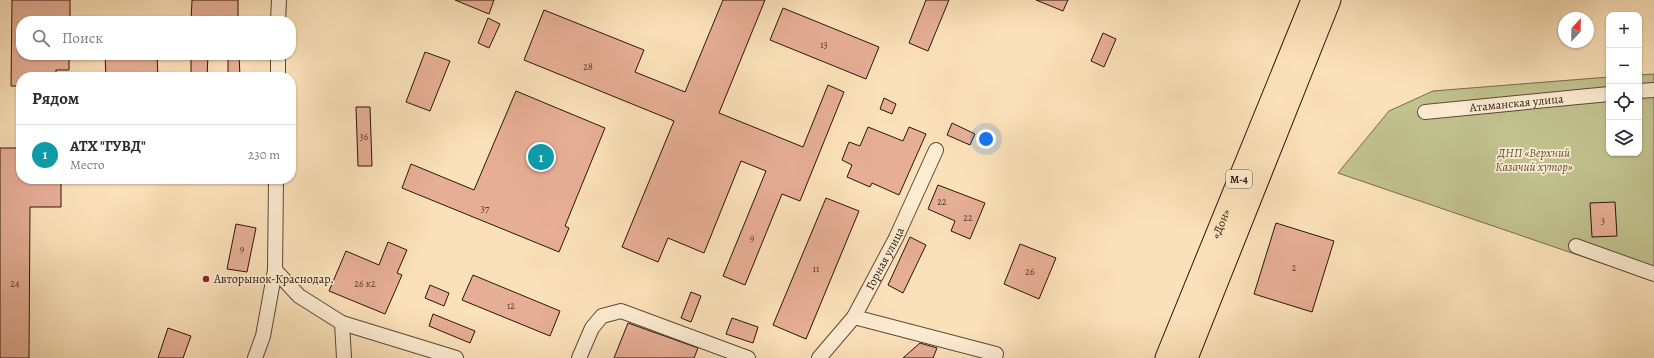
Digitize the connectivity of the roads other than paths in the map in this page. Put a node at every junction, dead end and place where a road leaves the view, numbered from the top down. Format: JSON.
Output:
{"nodes":[{"id":1,"x":279,"y":0,"type":"edge"},
{"id":2,"x":1312,"y":0,"type":"edge"},
{"id":3,"x":1330,"y":0,"type":"edge"},
{"id":4,"x":278,"y":16,"type":"edge"},
{"id":5,"x":278,"y":60,"type":"edge"},
{"id":6,"x":278,"y":72,"type":"edge"},
{"id":7,"x":1654,"y":90,"type":"edge"},
{"id":8,"x":1642,"y":91,"type":"edge"},
{"id":9,"x":1606,"y":94,"type":"edge"},
{"id":10,"x":1424,"y":112,"type":"dead end"},
{"id":11,"x":936,"y":150,"type":"dead end"},
{"id":12,"x":276,"y":184,"type":"edge"},
{"id":13,"x":1576,"y":246,"type":"dead end"},
{"id":14,"x":275,"y":270,"type":"junction"},
{"id":15,"x":1654,"y":274,"type":"edge"},
{"id":16,"x":854,"y":317,"type":"junction"},
{"id":17,"x":342,"y":322,"type":"junction"},
{"id":18,"x":996,"y":354,"type":"dead end"},
{"id":19,"x":255,"y":358,"type":"edge"},
{"id":20,"x":344,"y":358,"type":"edge"},
{"id":21,"x":456,"y":358,"type":"edge"},
{"id":22,"x":579,"y":358,"type":"edge"},
{"id":23,"x":748,"y":358,"type":"edge"},
{"id":24,"x":819,"y":358,"type":"edge"},
{"id":25,"x":1166,"y":358,"type":"edge"},
{"id":26,"x":1187,"y":358,"type":"edge"}],
"edges":[{"from":1,"to":4,"type":"street"},
{"from":2,"to":25,"type":"highway","name":"«Дон»","number":"М-4"},
{"from":3,"to":26,"type":"highway","name":"«Дон»","number":"М-4"},
{"from":5,"to":6,"type":"street"},
{"from":7,"to":8,"type":"street"},
{"from":9,"to":10,"type":"street","name":"Атаманская улица"},
{"from":11,"to":16,"type":"street","name":"Горная улица"},
{"from":12,"to":14,"type":"street"},
{"from":13,"to":15,"type":"street"},
{"from":14,"to":17,"type":"street"},
{"from":14,"to":19,"type":"street"},
{"from":16,"to":18,"type":"street"},
{"from":16,"to":24,"type":"street","name":"Горная улица"},
{"from":17,"to":20,"type":"street"},
{"from":17,"to":21,"type":"street"},
{"from":22,"to":23,"type":"street"}]}
